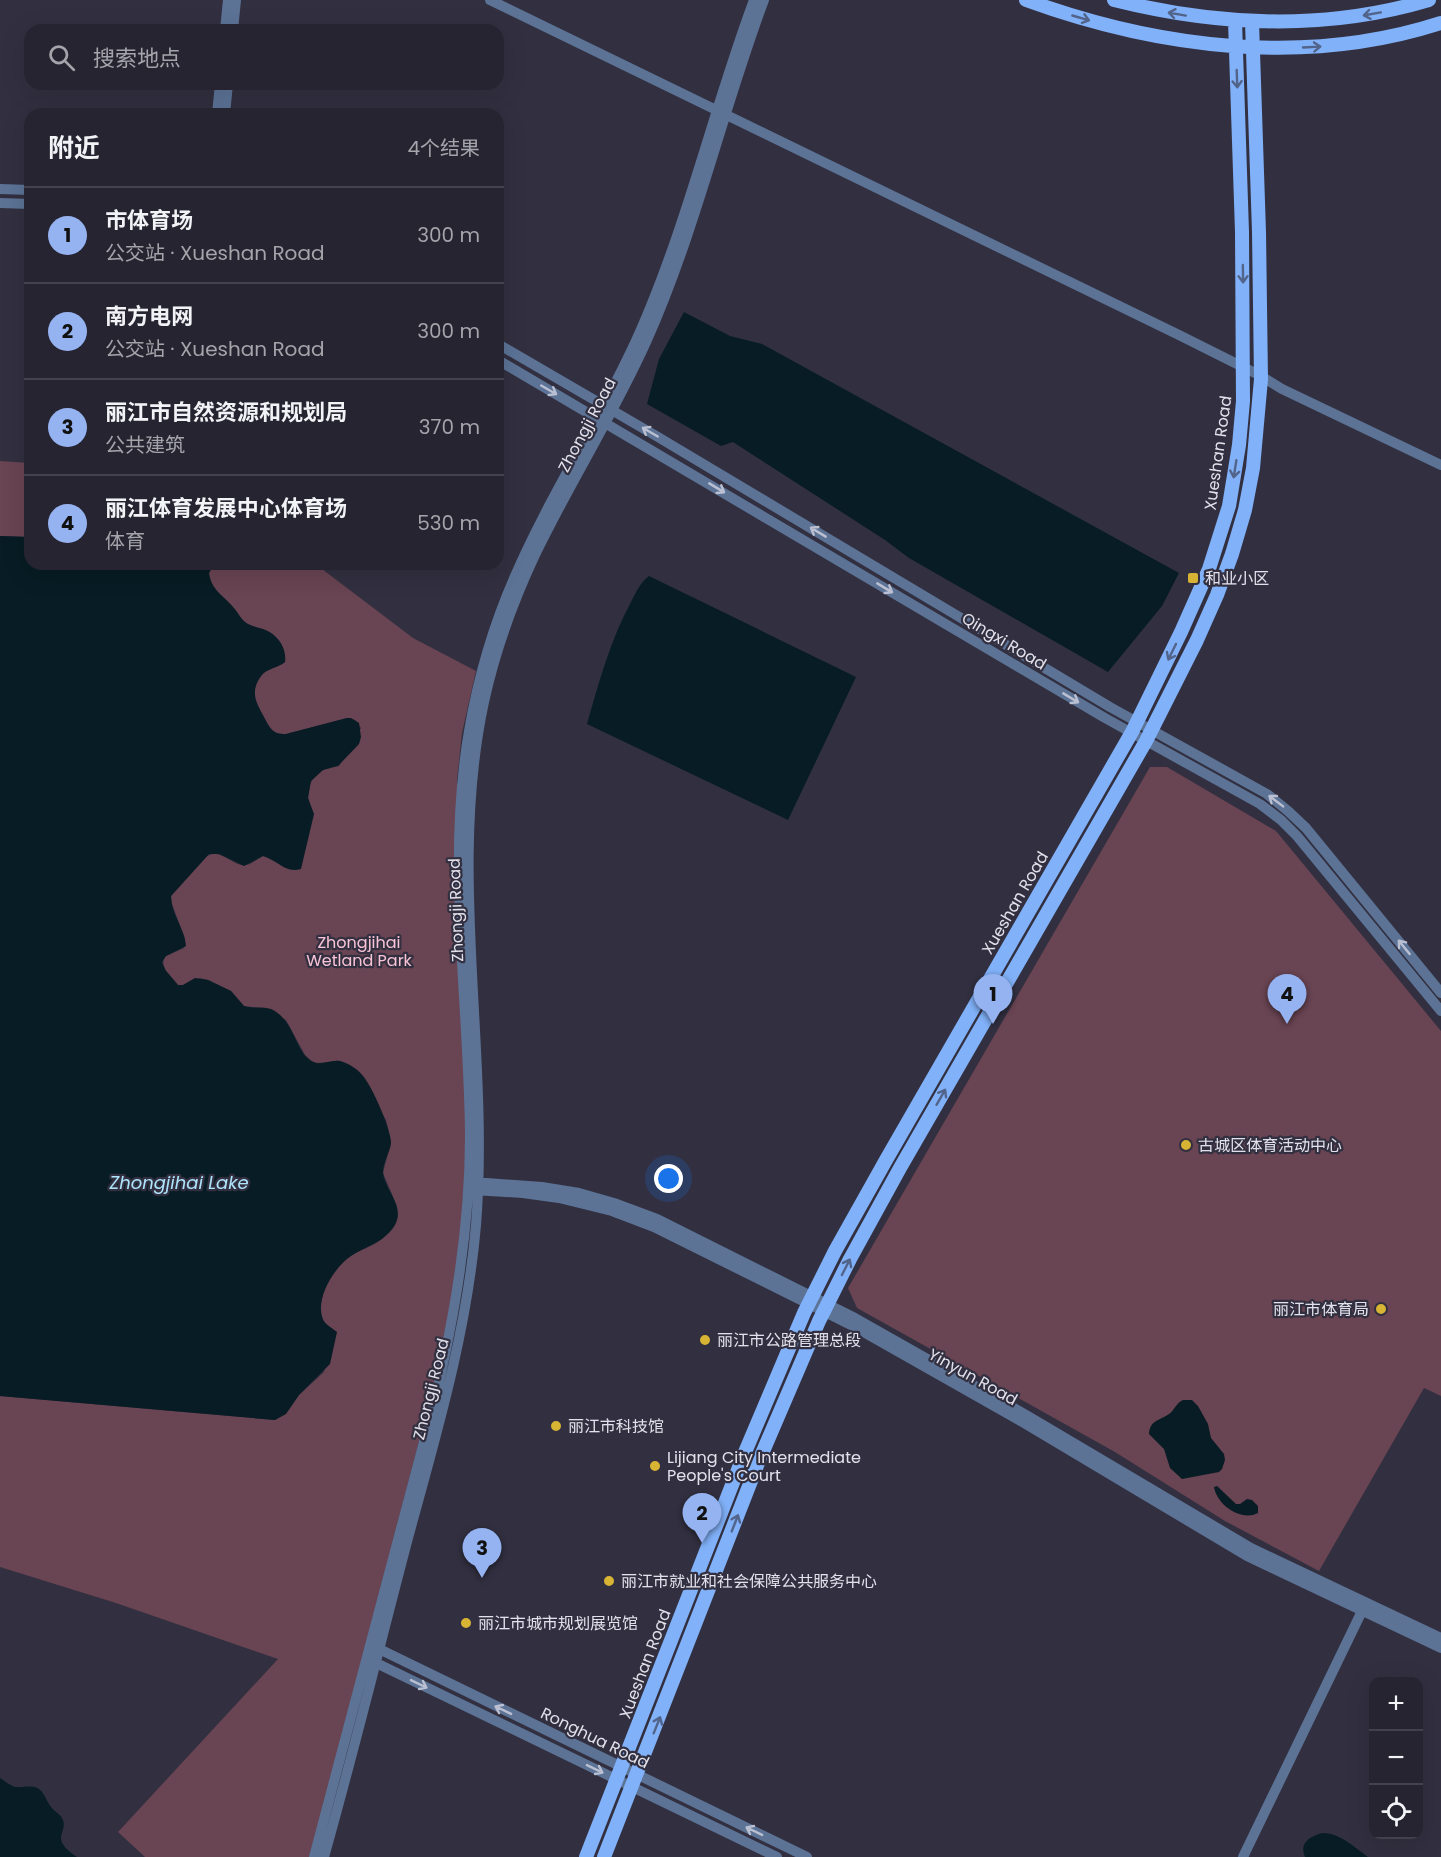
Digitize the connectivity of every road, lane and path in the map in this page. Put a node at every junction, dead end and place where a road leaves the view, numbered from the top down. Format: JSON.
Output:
{"nodes":[{"id":1,"x":228,"y":0,"type":"edge"},
{"id":2,"x":236,"y":0,"type":"edge"},
{"id":3,"x":490,"y":0,"type":"edge"},
{"id":4,"x":754,"y":0,"type":"edge"},
{"id":5,"x":764,"y":0,"type":"edge"},
{"id":6,"x":1026,"y":0,"type":"edge"},
{"id":7,"x":1114,"y":0,"type":"edge"},
{"id":8,"x":1429,"y":0,"type":"edge"},
{"id":9,"x":1235,"y":21,"type":"junction"},
{"id":10,"x":1252,"y":22,"type":"junction"},
{"id":11,"x":1441,"y":23,"type":"edge"},
{"id":12,"x":226,"y":24,"type":"edge"},
{"id":13,"x":234,"y":24,"type":"edge"},
{"id":14,"x":1236,"y":47,"type":"junction"},
{"id":15,"x":1253,"y":48,"type":"junction"},
{"id":16,"x":219,"y":90,"type":"edge"},
{"id":17,"x":227,"y":90,"type":"edge"},
{"id":18,"x":218,"y":108,"type":"edge"},
{"id":19,"x":226,"y":108,"type":"edge"},
{"id":20,"x":722,"y":113,"type":"junction"},
{"id":21,"x":0,"y":189,"type":"edge"},
{"id":22,"x":24,"y":190,"type":"edge"},
{"id":23,"x":0,"y":203,"type":"edge"},
{"id":24,"x":24,"y":204,"type":"edge"},
{"id":25,"x":504,"y":347,"type":"edge"},
{"id":26,"x":504,"y":363,"type":"edge"},
{"id":27,"x":1244,"y":368,"type":"junction"},
{"id":28,"x":1261,"y":376,"type":"junction"},
{"id":29,"x":608,"y":407,"type":"junction"},
{"id":30,"x":601,"y":420,"type":"junction"},
{"id":31,"x":1441,"y":458,"type":"edge"},
{"id":32,"x":1441,"y":465,"type":"edge"},
{"id":33,"x":1134,"y":727,"type":"junction"},
{"id":34,"x":1149,"y":735,"type":"junction"},
{"id":35,"x":1441,"y":993,"type":"edge"},
{"id":36,"x":1441,"y":1011,"type":"edge"},
{"id":37,"x":470,"y":1186,"type":"junction"},
{"id":38,"x":811,"y":1300,"type":"junction"},
{"id":39,"x":826,"y":1308,"type":"junction"},
{"id":40,"x":1362,"y":1611,"type":"junction"},
{"id":41,"x":1441,"y":1638,"type":"edge"},
{"id":42,"x":374,"y":1647,"type":"junction"},
{"id":43,"x":1441,"y":1648,"type":"edge"},
{"id":44,"x":371,"y":1660,"type":"junction"},
{"id":45,"x":619,"y":1773,"type":"junction"},
{"id":46,"x":634,"y":1781,"type":"junction"},
{"id":47,"x":314,"y":1857,"type":"edge"},
{"id":48,"x":324,"y":1857,"type":"edge"},
{"id":49,"x":586,"y":1857,"type":"edge"},
{"id":50,"x":604,"y":1857,"type":"edge"},
{"id":51,"x":777,"y":1857,"type":"edge"},
{"id":52,"x":807,"y":1857,"type":"edge"},
{"id":53,"x":1243,"y":1857,"type":"edge"}],
"edges":[{"from":1,"to":12,"type":"street"},
{"from":2,"to":13,"type":"street"},
{"from":3,"to":20,"type":"street"},
{"from":4,"to":20,"type":"street","name":"Zhongji Road"},
{"from":5,"to":20,"type":"street","name":"Zhongji Road"},
{"from":6,"to":14,"type":"main road","one_way":true},
{"from":9,"to":7,"type":"main road","one_way":true},
{"from":8,"to":10,"type":"main road","one_way":true},
{"from":9,"to":10,"type":"main road"},
{"from":9,"to":14,"type":"main road","name":"Xueshan Road"},
{"from":10,"to":15,"type":"main road","name":"Xueshan Road"},
{"from":15,"to":11,"type":"main road","one_way":true},
{"from":14,"to":15,"type":"main road"},
{"from":14,"to":27,"type":"main road","name":"Xueshan Road","one_way":true},
{"from":15,"to":28,"type":"main road","name":"Xueshan Road"},
{"from":16,"to":18,"type":"street"},
{"from":17,"to":19,"type":"street"},
{"from":20,"to":27,"type":"street"},
{"from":20,"to":29,"type":"street","name":"Zhongji Road"},
{"from":21,"to":22,"type":"street"},
{"from":23,"to":24,"type":"street"},
{"from":25,"to":29,"type":"street","name":"Qingxi Road"},
{"from":26,"to":30,"type":"street","name":"Qingxi Road","one_way":true},
{"from":27,"to":28,"type":"street"},
{"from":27,"to":33,"type":"main road","name":"Xueshan Road","one_way":true},
{"from":28,"to":31,"type":"street"},
{"from":28,"to":32,"type":"street"},
{"from":28,"to":34,"type":"main road","name":"Xueshan Road"},
{"from":29,"to":30,"type":"street","name":"Zhongji Road"},
{"from":33,"to":29,"type":"street","name":"Qingxi Road","one_way":true},
{"from":30,"to":33,"type":"street","name":"Qingxi Road","one_way":true},
{"from":30,"to":37,"type":"street","name":"Zhongji Road"},
{"from":33,"to":34,"type":"street","name":"Qingxi Road"},
{"from":33,"to":38,"type":"main road","name":"Xueshan Road"},
{"from":35,"to":34,"type":"street","name":"Qingxi Road","one_way":true},
{"from":34,"to":36,"type":"street","name":"Qingxi Road"},
{"from":39,"to":34,"type":"main road","name":"Xueshan Road","one_way":true},
{"from":37,"to":38,"type":"street","name":"Yinyun Road"},
{"from":37,"to":42,"type":"street","name":"Zhongji Road"},
{"from":38,"to":39,"type":"street","name":"Yinyun Road"},
{"from":38,"to":45,"type":"main road","name":"Xueshan Road"},
{"from":39,"to":40,"type":"street","name":"Yinyun Road"},
{"from":39,"to":41,"type":"street","name":"Yinyun Road"},
{"from":46,"to":39,"type":"main road","name":"Xueshan Road","one_way":true},
{"from":40,"to":43,"type":"street","name":"Yinyun Road"},
{"from":40,"to":53,"type":"street"},
{"from":42,"to":44,"type":"street","name":"Zhongji Road"},
{"from":45,"to":42,"type":"street","name":"Ronghua Road","one_way":true},
{"from":44,"to":45,"type":"street","name":"Ronghua Road","one_way":true},
{"from":44,"to":47,"type":"street","name":"Zhongji Road"},
{"from":44,"to":48,"type":"street","name":"Zhongji Road"},
{"from":45,"to":46,"type":"street","name":"Ronghua Road"},
{"from":45,"to":49,"type":"main road","name":"Xueshan Road"},
{"from":46,"to":50,"type":"main road","name":"Xueshan Road"},
{"from":46,"to":51,"type":"street","name":"Ronghua Road"},
{"from":52,"to":46,"type":"street","name":"Ronghua Road","one_way":true}]}
